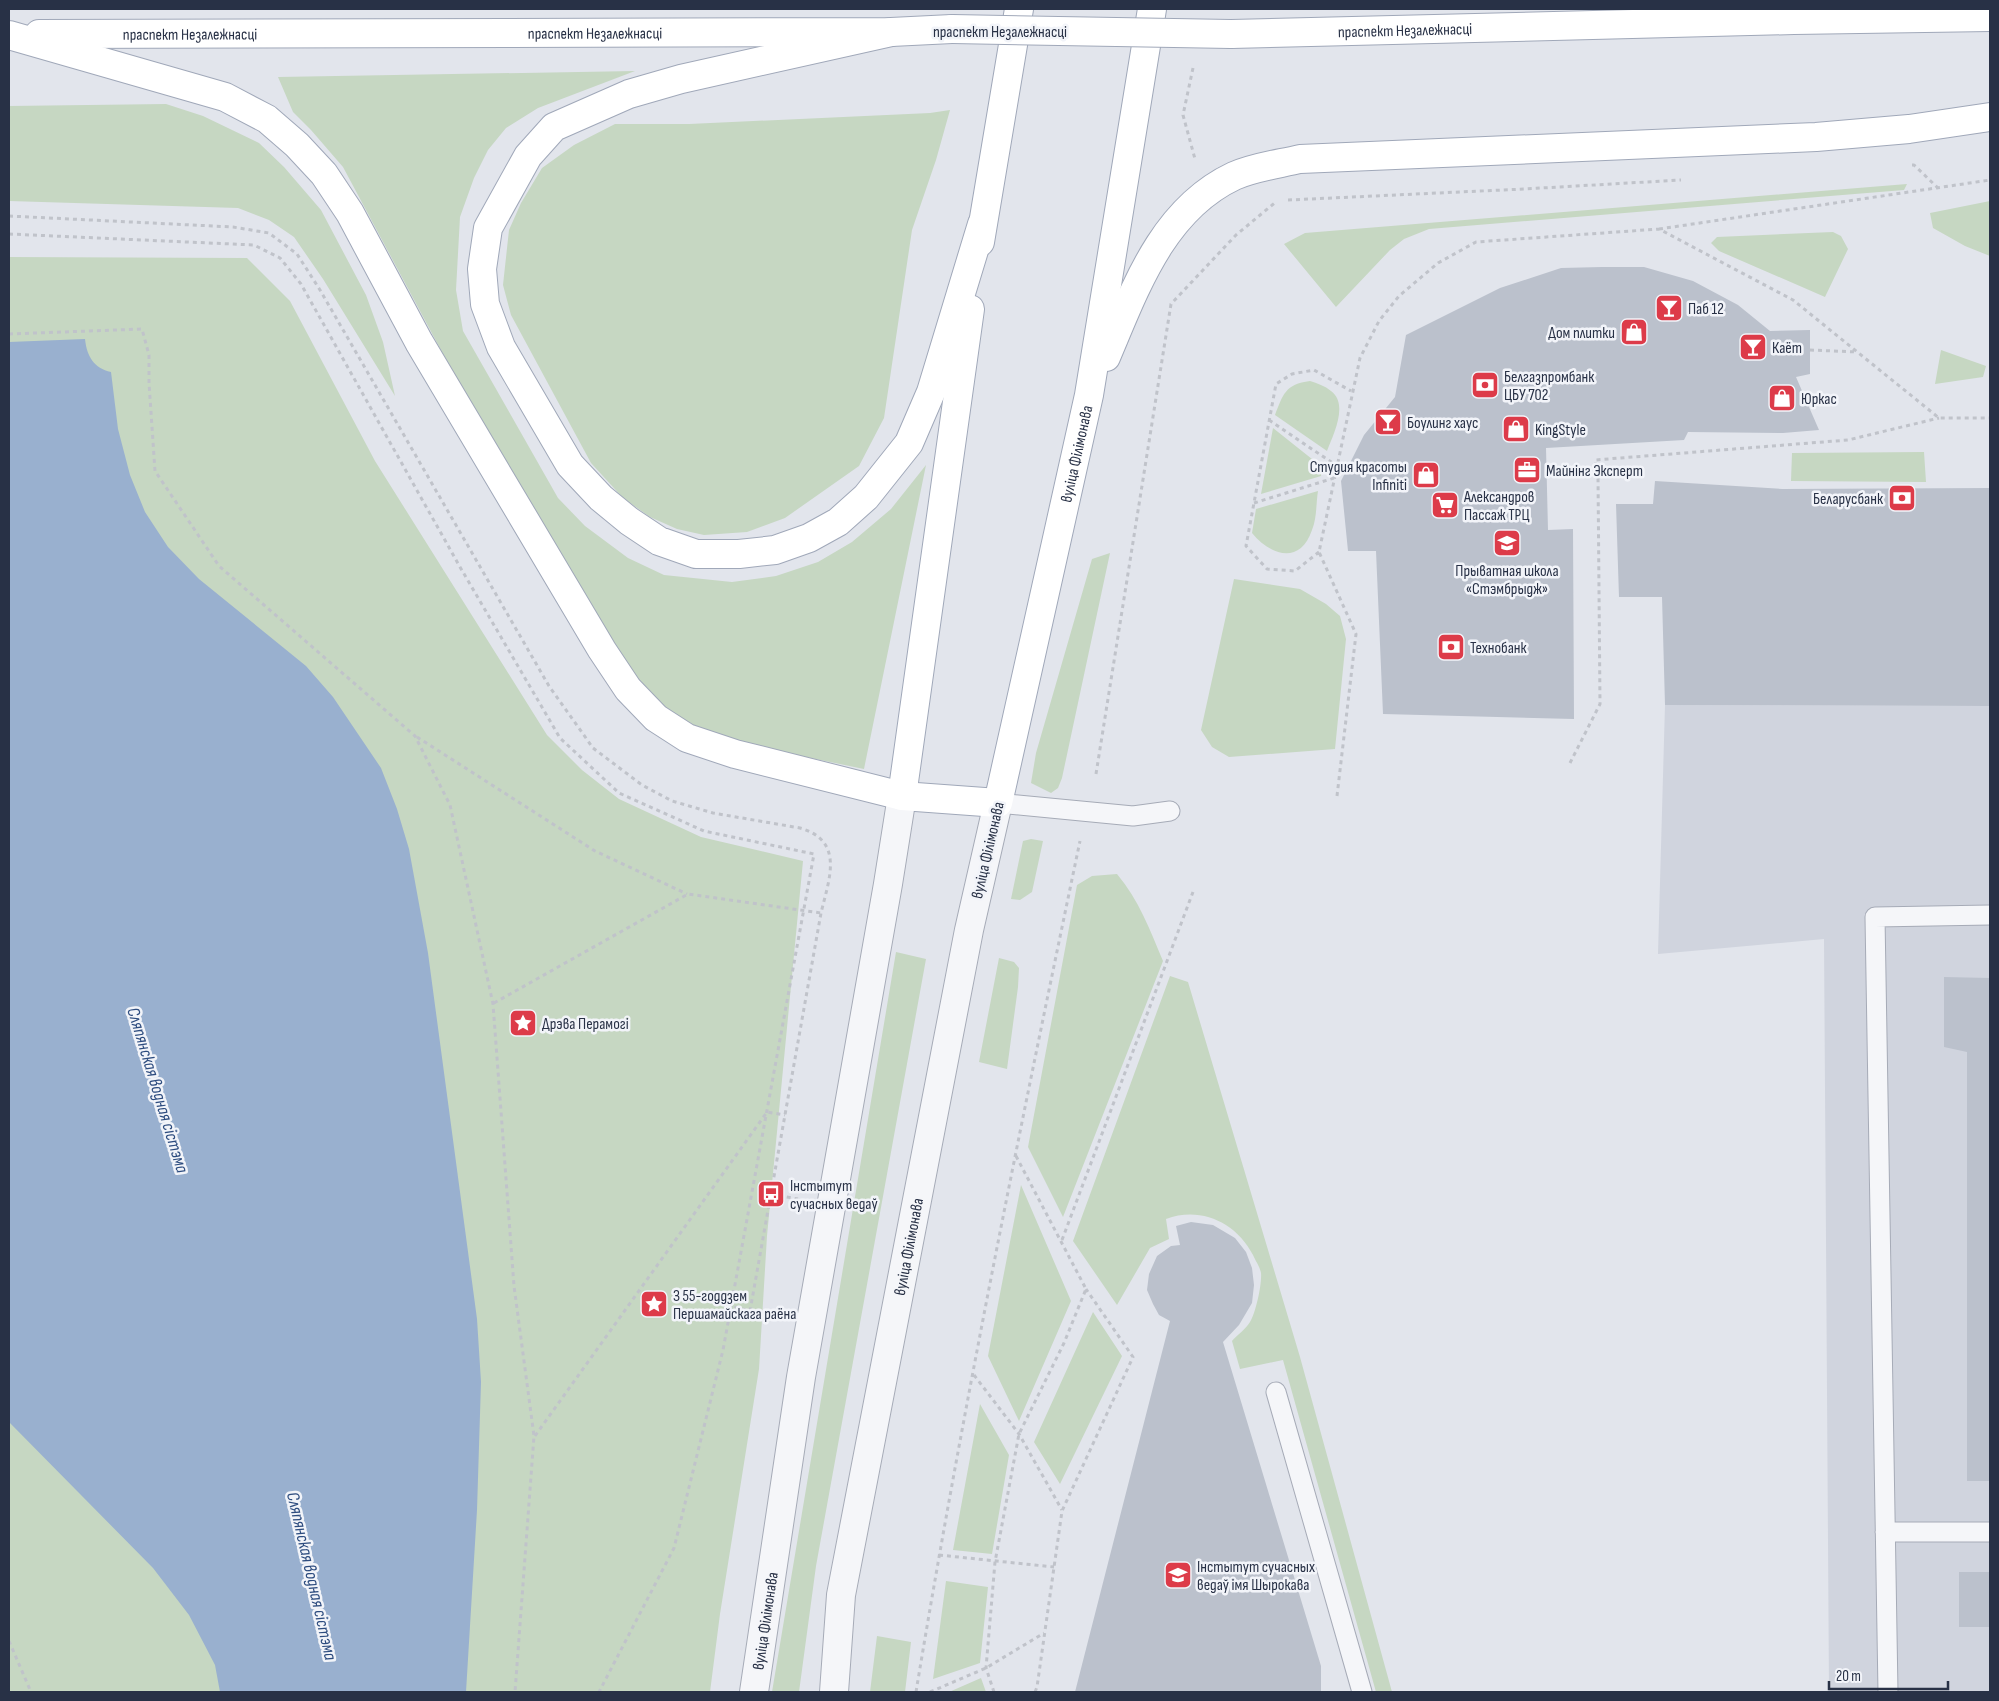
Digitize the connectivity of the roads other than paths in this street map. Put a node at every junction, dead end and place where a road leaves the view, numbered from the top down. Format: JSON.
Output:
{"nodes":[{"id":1,"x":1019,"y":9,"type":"edge"},
{"id":2,"x":1152,"y":9,"type":"edge"},
{"id":3,"x":1990,"y":17,"type":"edge"},
{"id":4,"x":891,"y":32,"type":"junction"},
{"id":5,"x":9,"y":34,"type":"edge"},
{"id":6,"x":1990,"y":117,"type":"edge"},
{"id":7,"x":982,"y":224,"type":"junction"},
{"id":8,"x":1089,"y":395,"type":"junction"},
{"id":9,"x":902,"y":796,"type":"junction"},
{"id":10,"x":998,"y":802,"type":"junction"},
{"id":11,"x":1170,"y":811,"type":"dead end"},
{"id":12,"x":1990,"y":915,"type":"edge"},
{"id":13,"x":1276,"y":1392,"type":"dead end"},
{"id":14,"x":1885,"y":1532,"type":"junction"},
{"id":15,"x":1990,"y":1532,"type":"edge"},
{"id":16,"x":754,"y":1692,"type":"edge"},
{"id":17,"x":834,"y":1692,"type":"edge"},
{"id":18,"x":1362,"y":1692,"type":"edge"},
{"id":19,"x":1888,"y":1692,"type":"edge"}],
"edges":[{"from":1,"to":7,"type":"main road","name":"вуліца Філімонава"},
{"from":2,"to":8,"type":"main road","name":"вуліца Філімонава"},
{"from":3,"to":4,"type":"main road","name":"праспект Незалежнасці","bridge":true},
{"from":4,"to":5,"type":"main road","name":"праспект Незалежнасці"},
{"from":4,"to":7,"type":"main road"},
{"from":5,"to":9,"type":"main road"},
{"from":6,"to":8,"type":"main road"},
{"from":7,"to":9,"type":"main road","name":"вуліца Філімонава"},
{"from":8,"to":10,"type":"main road","name":"вуліца Філімонава"},
{"from":9,"to":10,"type":"main road"},
{"from":9,"to":16,"type":"street","name":"вуліца Філімонава"},
{"from":10,"to":11,"type":"lane"},
{"from":10,"to":17,"type":"street","name":"вуліца Філімонава"},
{"from":12,"to":14,"type":"lane"},
{"from":13,"to":18,"type":"lane"},
{"from":14,"to":15,"type":"lane"},
{"from":14,"to":19,"type":"lane"}]}
